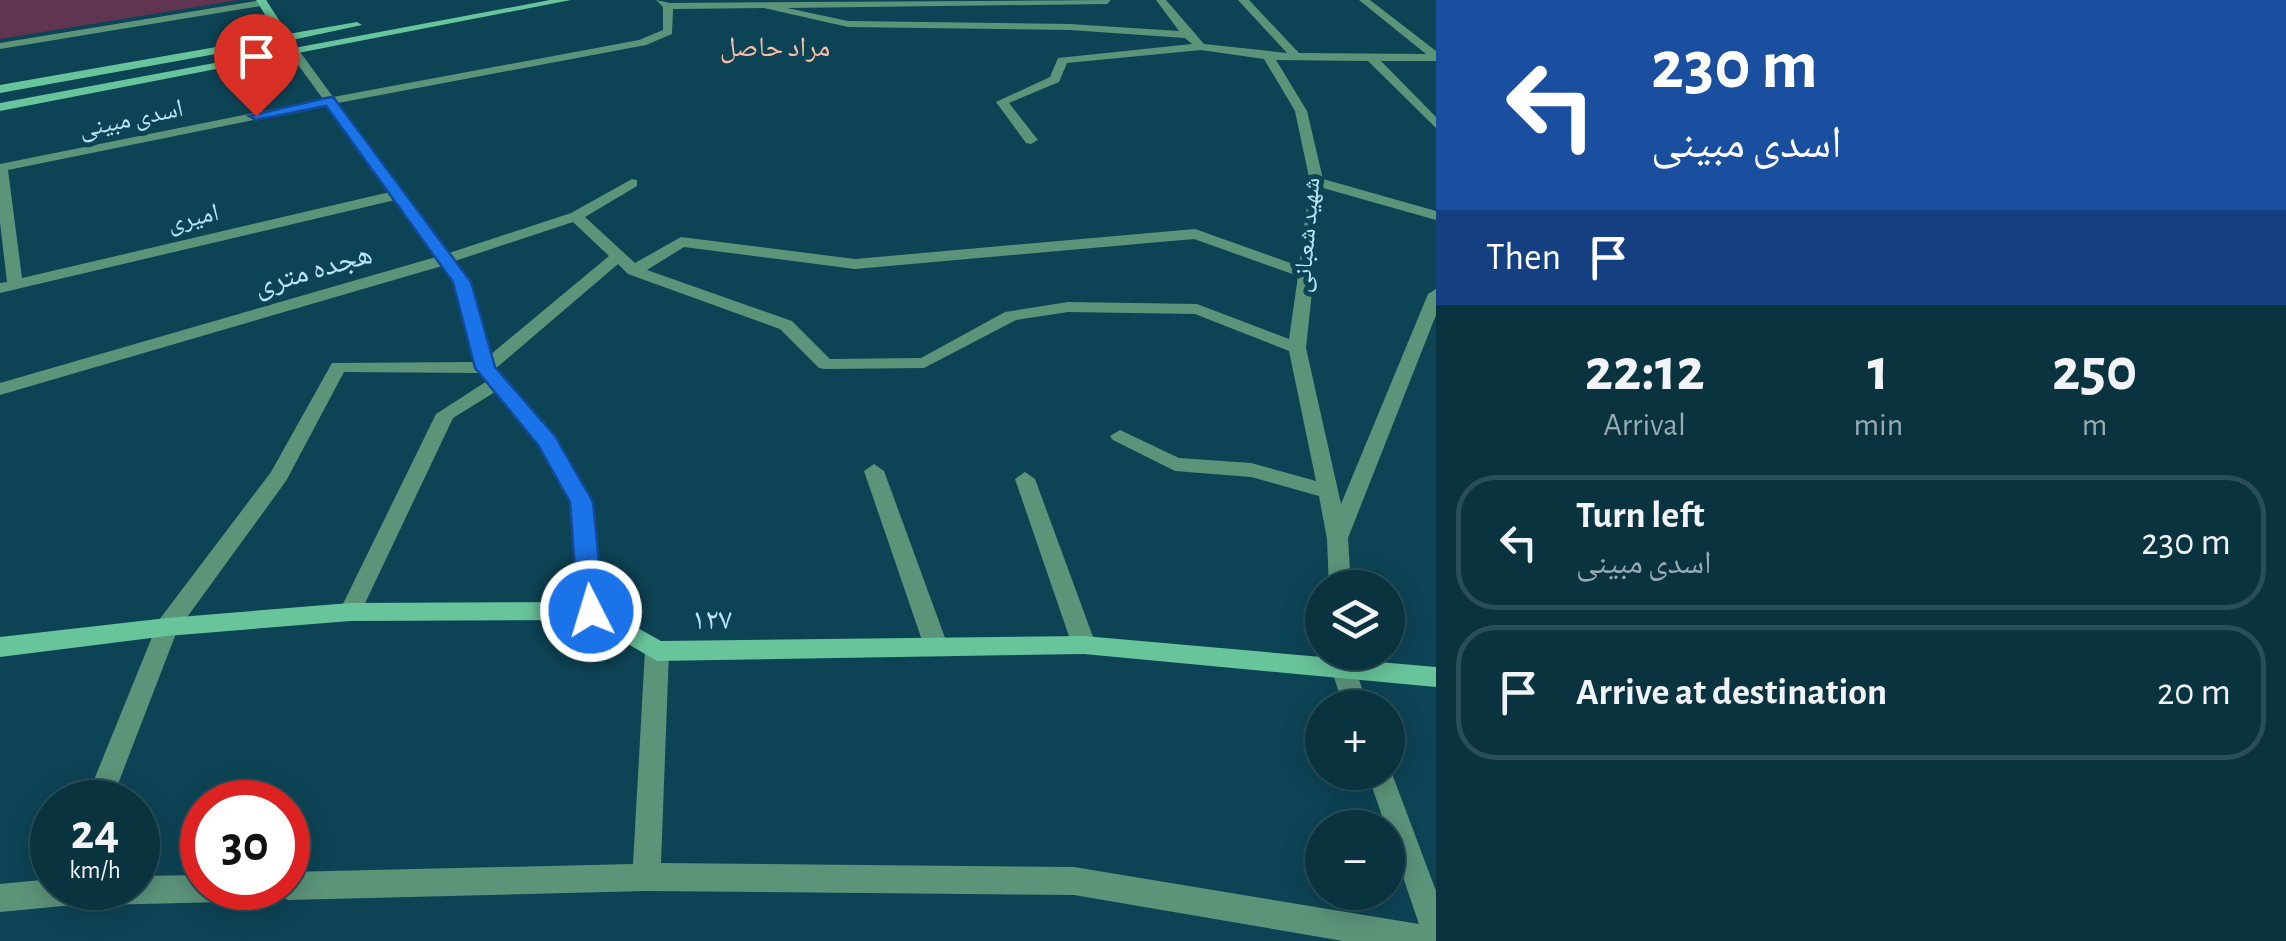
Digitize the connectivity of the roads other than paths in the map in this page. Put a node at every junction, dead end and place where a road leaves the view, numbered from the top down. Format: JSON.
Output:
{"nodes":[{"id":1,"x":497,"y":0,"type":"edge"},
{"id":2,"x":566,"y":0,"type":"edge"},
{"id":3,"x":797,"y":0,"type":"edge"},
{"id":4,"x":1160,"y":0,"type":"edge"},
{"id":5,"x":1243,"y":0,"type":"edge"},
{"id":6,"x":1364,"y":0,"type":"edge"},
{"id":7,"x":1106,"y":1,"type":"edge"},
{"id":8,"x":262,"y":2,"type":"edge"},
{"id":9,"x":663,"y":3,"type":"edge"},
{"id":10,"x":770,"y":7,"type":"junction"},
{"id":11,"x":1188,"y":35,"type":"junction"},
{"id":12,"x":1051,"y":44,"type":"junction"},
{"id":13,"x":289,"y":45,"type":"junction"},
{"id":14,"x":0,"y":46,"type":"edge"},
{"id":15,"x":1201,"y":48,"type":"junction"},
{"id":16,"x":1268,"y":56,"type":"junction"},
{"id":17,"x":1297,"y":56,"type":"junction"},
{"id":18,"x":1436,"y":57,"type":"edge"},
{"id":19,"x":1371,"y":58,"type":"junction"},
{"id":20,"x":0,"y":89,"type":"edge"},
{"id":21,"x":330,"y":101,"type":"junction"},
{"id":22,"x":0,"y":106,"type":"edge"},
{"id":23,"x":1433,"y":119,"type":"edge"},
{"id":24,"x":1031,"y":140,"type":"dead end"},
{"id":25,"x":0,"y":168,"type":"edge"},
{"id":26,"x":632,"y":182,"type":"dead end"},
{"id":27,"x":1317,"y":182,"type":"junction"},
{"id":28,"x":398,"y":196,"type":"junction"},
{"id":29,"x":576,"y":216,"type":"junction"},
{"id":30,"x":1436,"y":216,"type":"edge"},
{"id":31,"x":618,"y":256,"type":"junction"},
{"id":32,"x":444,"y":260,"type":"junction"},
{"id":33,"x":634,"y":271,"type":"junction"},
{"id":34,"x":1304,"y":273,"type":"junction"},
{"id":35,"x":8,"y":286,"type":"edge"},
{"id":36,"x":1436,"y":294,"type":"edge"},
{"id":37,"x":1297,"y":348,"type":"junction"},
{"id":38,"x":491,"y":376,"type":"junction"},
{"id":39,"x":0,"y":390,"type":"edge"},
{"id":40,"x":1120,"y":436,"type":"dead end"},
{"id":41,"x":874,"y":470,"type":"dead end"},
{"id":42,"x":1024,"y":480,"type":"dead end"},
{"id":43,"x":1328,"y":492,"type":"junction"},
{"id":44,"x":1338,"y":539,"type":"junction"},
{"id":45,"x":1339,"y":570,"type":"edge"},
{"id":46,"x":591,"y":611,"type":"junction"},
{"id":47,"x":350,"y":612,"type":"junction"},
{"id":48,"x":167,"y":627,"type":"junction"},
{"id":49,"x":1084,"y":645,"type":"junction"},
{"id":50,"x":0,"y":646,"type":"edge"},
{"id":51,"x":936,"y":646,"type":"junction"},
{"id":52,"x":657,"y":650,"type":"junction"},
{"id":53,"x":1305,"y":660,"type":"edge"},
{"id":54,"x":1393,"y":670,"type":"edge"},
{"id":55,"x":1436,"y":677,"type":"edge"},
{"id":56,"x":107,"y":780,"type":"edge"},
{"id":57,"x":1386,"y":790,"type":"edge"},
{"id":58,"x":646,"y":877,"type":"junction"},
{"id":59,"x":310,"y":885,"type":"edge"},
{"id":60,"x":30,"y":894,"type":"edge"},
{"id":61,"x":0,"y":898,"type":"edge"},
{"id":62,"x":1436,"y":932,"type":"edge"},
{"id":63,"x":1429,"y":941,"type":"edge"}],
"edges":[{"from":1,"to":13,"type":"street"},
{"from":2,"to":13,"type":"street"},
{"from":3,"to":10,"type":"street"},
{"from":4,"to":11,"type":"street"},
{"from":5,"to":17,"type":"street"},
{"from":6,"to":18,"type":"street"},
{"from":7,"to":10,"type":"street"},
{"from":8,"to":13,"type":"street"},
{"from":8,"to":14,"type":"street"},
{"from":9,"to":10,"type":"street"},
{"from":9,"to":21,"type":"street","name":"اسدی مبینی"},
{"from":10,"to":12,"type":"street"},
{"from":11,"to":12,"type":"street"},
{"from":11,"to":15,"type":"street"},
{"from":12,"to":15,"type":"street"},
{"from":12,"to":24,"type":"street"},
{"from":13,"to":20,"type":"street"},
{"from":13,"to":21,"type":"street"},
{"from":13,"to":22,"type":"street"},
{"from":15,"to":16,"type":"street"},
{"from":16,"to":17,"type":"street"},
{"from":16,"to":27,"type":"street","name":"شهید شعبانی"},
{"from":17,"to":19,"type":"street"},
{"from":18,"to":19,"type":"street"},
{"from":19,"to":23,"type":"street"},
{"from":21,"to":25,"type":"street","name":"اسدی مبینی"},
{"from":21,"to":28,"type":"street"},
{"from":25,"to":35,"type":"street"},
{"from":26,"to":29,"type":"street","name":"هجده متری"},
{"from":27,"to":30,"type":"street"},
{"from":27,"to":34,"type":"street","name":"شهید شعبانی"},
{"from":28,"to":32,"type":"street"},
{"from":28,"to":35,"type":"street","name":"امیری"},
{"from":29,"to":31,"type":"street"},
{"from":29,"to":32,"type":"street","name":"هجده متری"},
{"from":31,"to":33,"type":"street"},
{"from":31,"to":38,"type":"street"},
{"from":32,"to":38,"type":"street"},
{"from":32,"to":39,"type":"street","name":"هجده متری"},
{"from":33,"to":34,"type":"street"},
{"from":33,"to":37,"type":"street"},
{"from":34,"to":37,"type":"street","name":"شهید شعبانی"},
{"from":36,"to":44,"type":"street"},
{"from":37,"to":43,"type":"street","name":"شهید شعبانی"},
{"from":38,"to":46,"type":"street"},
{"from":38,"to":47,"type":"street"},
{"from":38,"to":48,"type":"street"},
{"from":40,"to":43,"type":"street"},
{"from":41,"to":51,"type":"street"},
{"from":42,"to":49,"type":"street"},
{"from":43,"to":44,"type":"street","name":"شهید شعبانی"},
{"from":44,"to":45,"type":"street","name":"شهید شعبانی"},
{"from":46,"to":47,"type":"street"},
{"from":46,"to":52,"type":"street","name":"۱۲۷"},
{"from":47,"to":48,"type":"street"},
{"from":48,"to":50,"type":"street"},
{"from":48,"to":56,"type":"street"},
{"from":49,"to":51,"type":"street","name":"۱۲۷"},
{"from":49,"to":53,"type":"street","name":"۱۲۷"},
{"from":51,"to":52,"type":"street","name":"۱۲۷"},
{"from":52,"to":58,"type":"street"},
{"from":54,"to":55,"type":"street","name":"۱۲۷"},
{"from":57,"to":62,"type":"street"},
{"from":58,"to":59,"type":"street"},
{"from":58,"to":63,"type":"street"},
{"from":60,"to":61,"type":"street"}]}
